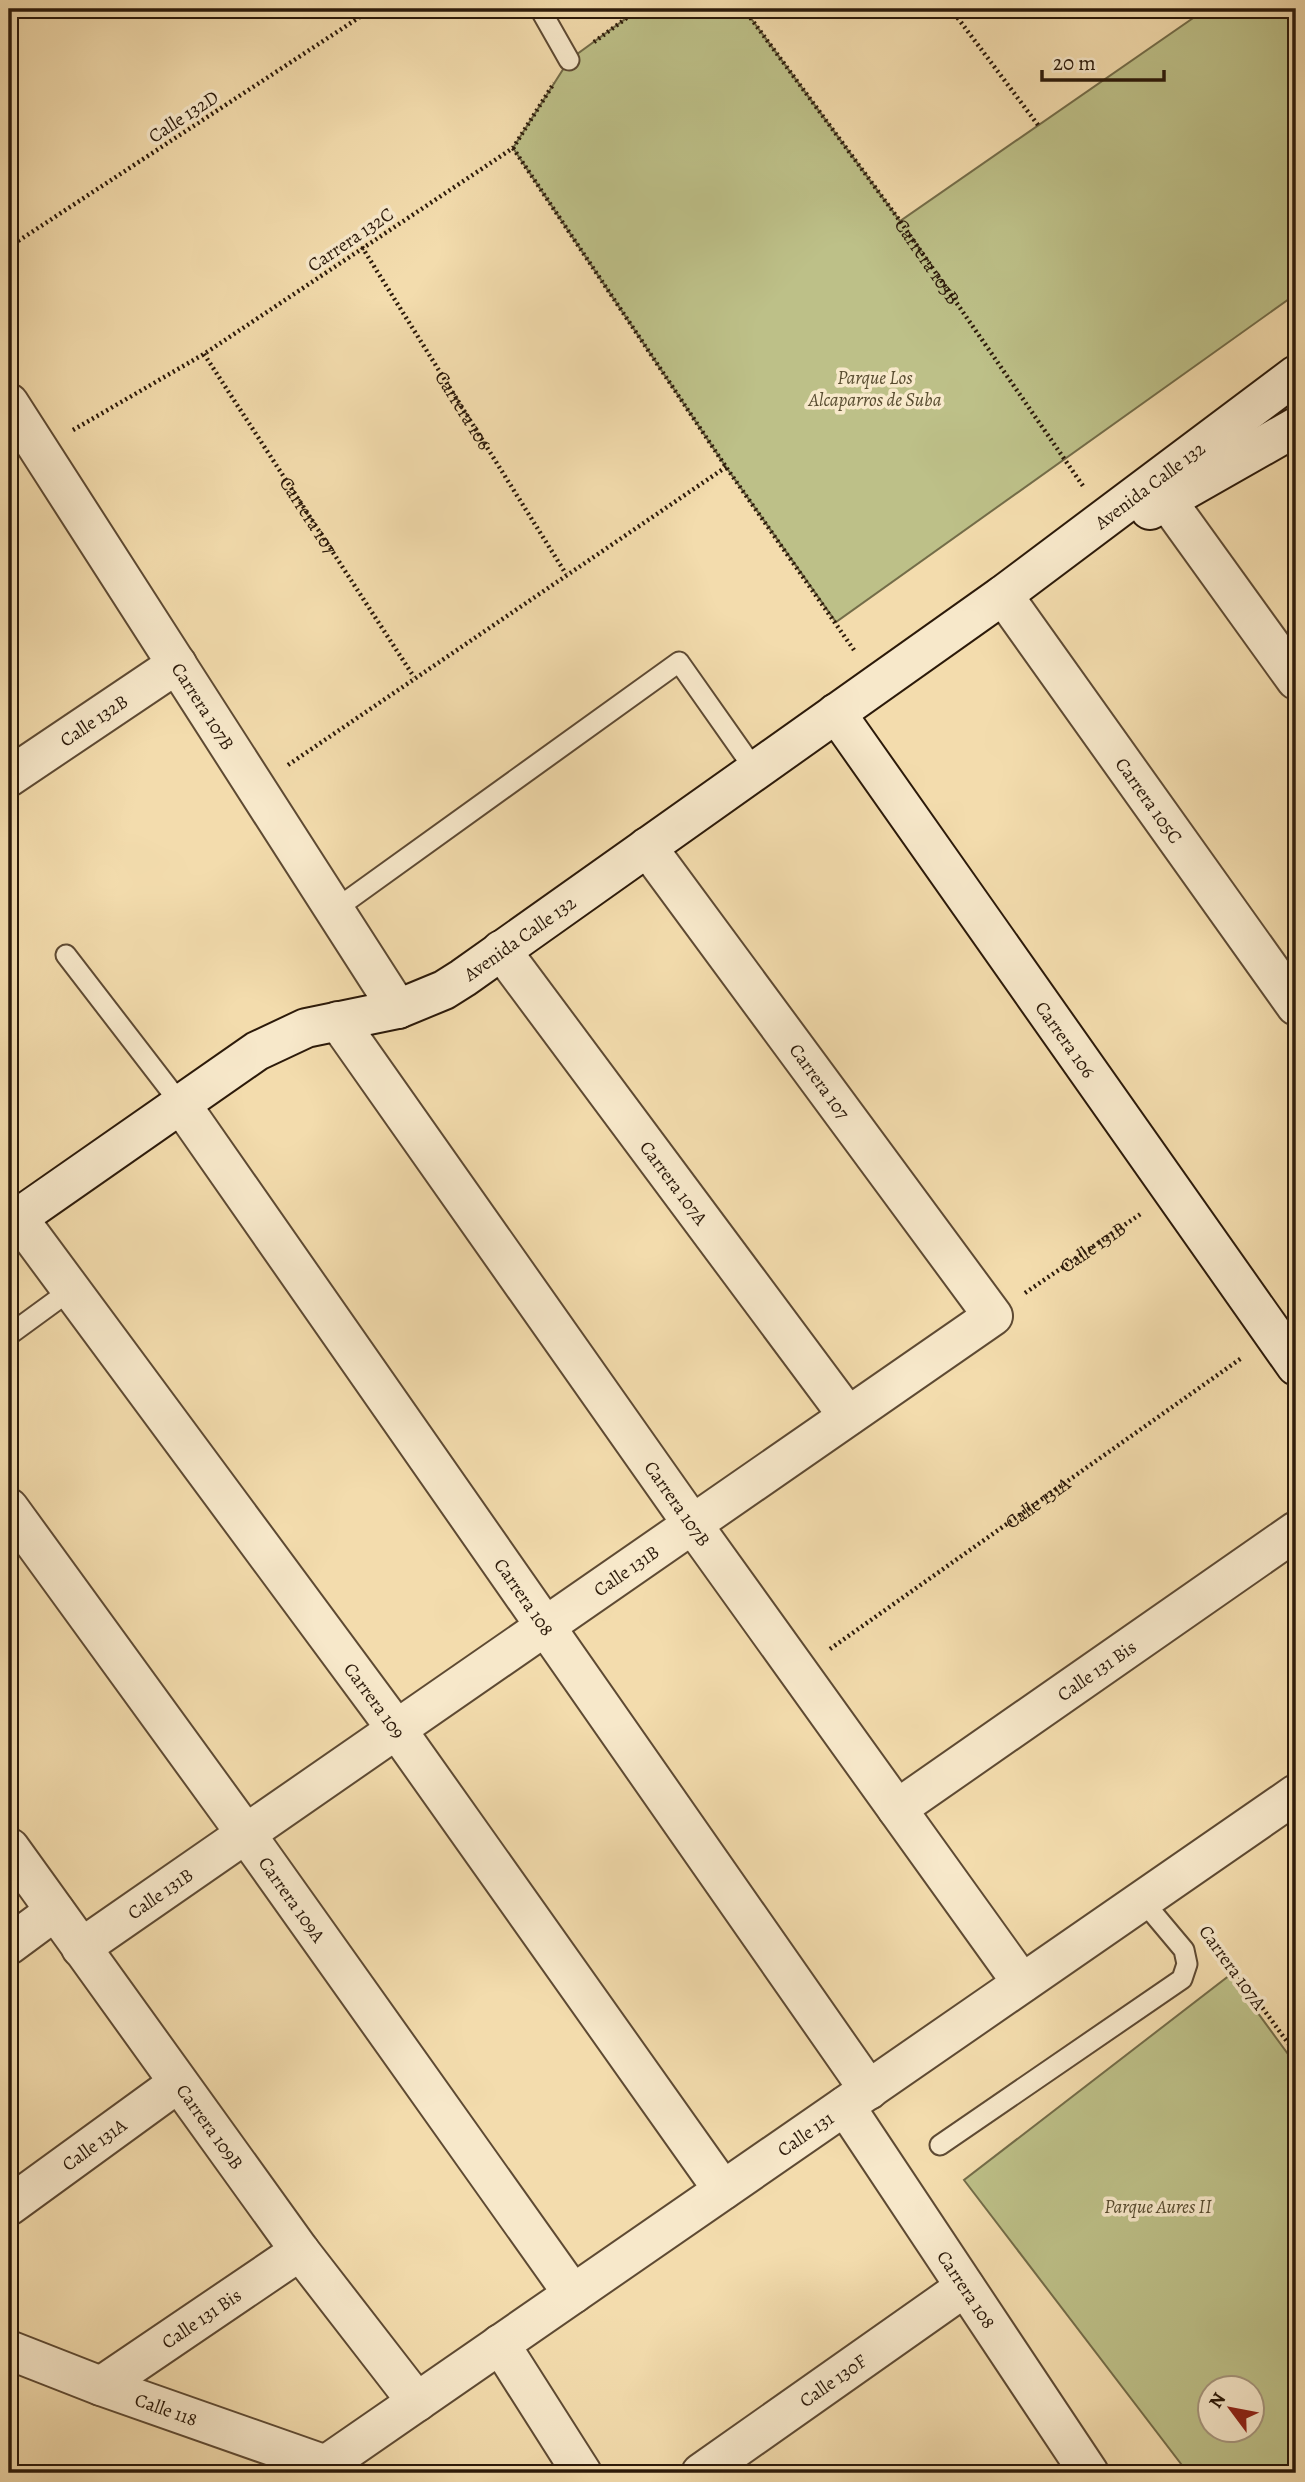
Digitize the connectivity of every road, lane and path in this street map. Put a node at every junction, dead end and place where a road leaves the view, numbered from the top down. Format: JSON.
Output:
{"nodes":[{"id":1,"x":29,"y":9,"type":"edge"},
{"id":2,"x":372,"y":9,"type":"edge"},
{"id":3,"x":540,"y":9,"type":"edge"},
{"id":4,"x":639,"y":9,"type":"edge"},
{"id":5,"x":744,"y":9,"type":"edge"},
{"id":6,"x":951,"y":9,"type":"edge"},
{"id":7,"x":1191,"y":9,"type":"edge"},
{"id":8,"x":1196,"y":16,"type":"dead end"},
{"id":9,"x":9,"y":22,"type":"edge"},
{"id":10,"x":569,"y":60,"type":"junction"},
{"id":11,"x":1038,"y":125,"type":"dead end"},
{"id":12,"x":513,"y":148,"type":"junction"},
{"id":13,"x":9,"y":247,"type":"edge"},
{"id":14,"x":362,"y":247,"type":"junction"},
{"id":15,"x":204,"y":354,"type":"junction"},
{"id":16,"x":1296,"y":375,"type":"edge"},
{"id":17,"x":9,"y":403,"type":"edge"},
{"id":18,"x":1296,"y":427,"type":"edge"},
{"id":19,"x":38,"y":450,"type":"junction"},
{"id":20,"x":726,"y":467,"type":"junction"},
{"id":21,"x":1167,"y":501,"type":"junction"},
{"id":22,"x":1105,"y":518,"type":"junction"},
{"id":23,"x":566,"y":575,"type":"junction"},
{"id":24,"x":1003,"y":595,"type":"junction"},
{"id":25,"x":854,"y":650,"type":"dead end"},
{"id":26,"x":177,"y":664,"type":"junction"},
{"id":27,"x":414,"y":677,"type":"junction"},
{"id":28,"x":1296,"y":680,"type":"edge"},
{"id":29,"x":836,"y":713,"type":"junction"},
{"id":30,"x":755,"y":770,"type":"junction"},
{"id":31,"x":9,"y":777,"type":"edge"},
{"id":32,"x":255,"y":787,"type":"junction"},
{"id":33,"x":647,"y":846,"type":"junction"},
{"id":34,"x":333,"y":911,"type":"junction"},
{"id":35,"x":501,"y":950,"type":"junction"},
{"id":36,"x":66,"y":955,"type":"dead end"},
{"id":37,"x":1296,"y":1006,"type":"edge"},
{"id":38,"x":398,"y":1009,"type":"junction"},
{"id":39,"x":338,"y":1021,"type":"junction"},
{"id":40,"x":180,"y":1103,"type":"junction"},
{"id":41,"x":1172,"y":1191,"type":"junction"},
{"id":42,"x":13,"y":1221,"type":"edge"},
{"id":43,"x":72,"y":1289,"type":"junction"},
{"id":44,"x":993,"y":1316,"type":"junction"},
{"id":45,"x":9,"y":1335,"type":"edge"},
{"id":46,"x":1289,"y":1349,"type":"edge"},
{"id":47,"x":848,"y":1416,"type":"junction"},
{"id":48,"x":9,"y":1508,"type":"edge"},
{"id":49,"x":693,"y":1525,"type":"junction"},
{"id":50,"x":1296,"y":1531,"type":"edge"},
{"id":51,"x":546,"y":1628,"type":"junction"},
{"id":52,"x":798,"y":1671,"type":"junction"},
{"id":53,"x":397,"y":1730,"type":"junction"},
{"id":54,"x":1296,"y":1794,"type":"edge"},
{"id":55,"x":897,"y":1809,"type":"junction"},
{"id":56,"x":246,"y":1834,"type":"junction"},
{"id":57,"x":10,"y":1848,"type":"edge"},
{"id":58,"x":1142,"y":1900,"type":"junction"},
{"id":59,"x":55,"y":1911,"type":"junction"},
{"id":60,"x":1210,"y":1935,"type":"dead end"},
{"id":61,"x":9,"y":1945,"type":"edge"},
{"id":62,"x":81,"y":1948,"type":"junction"},
{"id":63,"x":1022,"y":1983,"type":"junction"},
{"id":64,"x":1296,"y":2054,"type":"edge"},
{"id":65,"x":178,"y":2083,"type":"junction"},
{"id":66,"x":857,"y":2098,"type":"junction"},
{"id":67,"x":940,"y":2145,"type":"dead end"},
{"id":68,"x":723,"y":2190,"type":"junction"},
{"id":69,"x":9,"y":2206,"type":"edge"},
{"id":70,"x":300,"y":2251,"type":"junction"},
{"id":71,"x":965,"y":2287,"type":"junction"},
{"id":72,"x":573,"y":2294,"type":"junction"},
{"id":73,"x":500,"y":2344,"type":"junction"},
{"id":74,"x":9,"y":2350,"type":"edge"},
{"id":75,"x":101,"y":2386,"type":"junction"},
{"id":76,"x":416,"y":2402,"type":"junction"},
{"id":77,"x":320,"y":2469,"type":"edge"},
{"id":78,"x":582,"y":2473,"type":"edge"},
{"id":79,"x":701,"y":2473,"type":"edge"},
{"id":80,"x":1089,"y":2473,"type":"edge"}],
"edges":[{"from":1,"to":9,"type":"path"},
{"from":2,"to":13,"type":"path","name":"Calle 132D"},
{"from":3,"to":10,"type":"lane"},
{"from":4,"to":10,"type":"path","name":"Carrera 132C"},
{"from":5,"to":22,"type":"path","name":"Carrera 105B"},
{"from":6,"to":11,"type":"path"},
{"from":7,"to":8,"type":"path"},
{"from":10,"to":12,"type":"path","name":"Carrera 132C"},
{"from":12,"to":14,"type":"path","name":"Carrera 132C"},
{"from":12,"to":20,"type":"path"},
{"from":14,"to":15,"type":"path","name":"Carrera 132C"},
{"from":14,"to":23,"type":"path","name":"Carrera 106"},
{"from":15,"to":19,"type":"path","name":"Carrera 132C"},
{"from":15,"to":27,"type":"path","name":"Carrera 107"},
{"from":16,"to":22,"type":"street","name":"Avenida Calle 132"},
{"from":17,"to":19,"type":"street","name":"Carrera 107B"},
{"from":18,"to":21,"type":"street","name":"Avenida Calle 132"},
{"from":19,"to":26,"type":"street","name":"Carrera 107B"},
{"from":20,"to":23,"type":"path"},
{"from":20,"to":25,"type":"path"},
{"from":21,"to":24,"type":"street","name":"Avenida Calle 132"},
{"from":21,"to":28,"type":"street"},
{"from":22,"to":24,"type":"street","name":"Avenida Calle 132"},
{"from":23,"to":27,"type":"path"},
{"from":24,"to":29,"type":"street","name":"Avenida Calle 132"},
{"from":24,"to":37,"type":"street","name":"Carrera 105C"},
{"from":26,"to":31,"type":"street","name":"Calle 132B"},
{"from":26,"to":32,"type":"street","name":"Carrera 107B"},
{"from":27,"to":32,"type":"path"},
{"from":29,"to":30,"type":"street","name":"Avenida Calle 132"},
{"from":29,"to":41,"type":"street","name":"Carrera 106"},
{"from":30,"to":33,"type":"street","name":"Avenida Calle 132"},
{"from":30,"to":34,"type":"lane"},
{"from":32,"to":34,"type":"street","name":"Carrera 107B"},
{"from":33,"to":35,"type":"street","name":"Avenida Calle 132"},
{"from":33,"to":44,"type":"street","name":"Carrera 107"},
{"from":34,"to":38,"type":"street","name":"Carrera 107B"},
{"from":35,"to":38,"type":"street","name":"Avenida Calle 132"},
{"from":35,"to":47,"type":"street","name":"Carrera 107A"},
{"from":36,"to":40,"type":"lane"},
{"from":38,"to":39,"type":"street","name":"Avenida Calle 132"},
{"from":39,"to":40,"type":"street","name":"Avenida Calle 132"},
{"from":39,"to":49,"type":"street","name":"Carrera 107B"},
{"from":40,"to":42,"type":"street","name":"Avenida Calle 132"},
{"from":40,"to":51,"type":"street","name":"Carrera 108"},
{"from":41,"to":44,"type":"path","name":"Calle 131B"},
{"from":41,"to":46,"type":"street","name":"Carrera 106"},
{"from":42,"to":43,"type":"street","name":"Carrera 109"},
{"from":43,"to":45,"type":"lane"},
{"from":43,"to":53,"type":"street","name":"Carrera 109"},
{"from":44,"to":47,"type":"street","name":"Calle 131B"},
{"from":46,"to":52,"type":"path","name":"Calle 131A"},
{"from":47,"to":49,"type":"street","name":"Calle 131B"},
{"from":48,"to":56,"type":"street","name":"Carrera 109A"},
{"from":49,"to":51,"type":"street","name":"Calle 131B"},
{"from":49,"to":52,"type":"street","name":"Carrera 107B"},
{"from":50,"to":55,"type":"street","name":"Calle 131 Bis"},
{"from":51,"to":53,"type":"street","name":"Calle 131B"},
{"from":51,"to":66,"type":"street","name":"Carrera 108"},
{"from":52,"to":55,"type":"street","name":"Carrera 107B"},
{"from":53,"to":56,"type":"street","name":"Calle 131B"},
{"from":53,"to":68,"type":"street","name":"Carrera 109"},
{"from":54,"to":58,"type":"street","name":"Calle 131"},
{"from":55,"to":63,"type":"street","name":"Carrera 107B"},
{"from":56,"to":62,"type":"street","name":"Calle 131B"},
{"from":56,"to":72,"type":"street","name":"Carrera 109A"},
{"from":57,"to":59,"type":"street","name":"Carrera 109B"},
{"from":58,"to":63,"type":"street","name":"Calle 131"},
{"from":58,"to":67,"type":"lane"},
{"from":59,"to":61,"type":"street"},
{"from":59,"to":62,"type":"street","name":"Carrera 109B"},
{"from":60,"to":64,"type":"path","name":"Carrera 107A"},
{"from":62,"to":65,"type":"street","name":"Carrera 109B"},
{"from":63,"to":66,"type":"street","name":"Calle 131"},
{"from":65,"to":69,"type":"street","name":"Calle 131A"},
{"from":65,"to":70,"type":"street","name":"Carrera 109B"},
{"from":66,"to":68,"type":"street","name":"Calle 131"},
{"from":66,"to":71,"type":"street","name":"Carrera 108"},
{"from":68,"to":72,"type":"street","name":"Calle 131"},
{"from":70,"to":75,"type":"street","name":"Calle 131 Bis"},
{"from":70,"to":76,"type":"street","name":"Carrera 109B"},
{"from":71,"to":79,"type":"street","name":"Calle 130F"},
{"from":71,"to":80,"type":"street","name":"Carrera 108"},
{"from":72,"to":73,"type":"street","name":"Calle 131"},
{"from":73,"to":76,"type":"street","name":"Calle 131"},
{"from":73,"to":78,"type":"street"},
{"from":74,"to":75,"type":"street","name":"Calle 118"},
{"from":75,"to":77,"type":"street","name":"Calle 118"},
{"from":76,"to":77,"type":"street","name":"Calle 131"}]}
